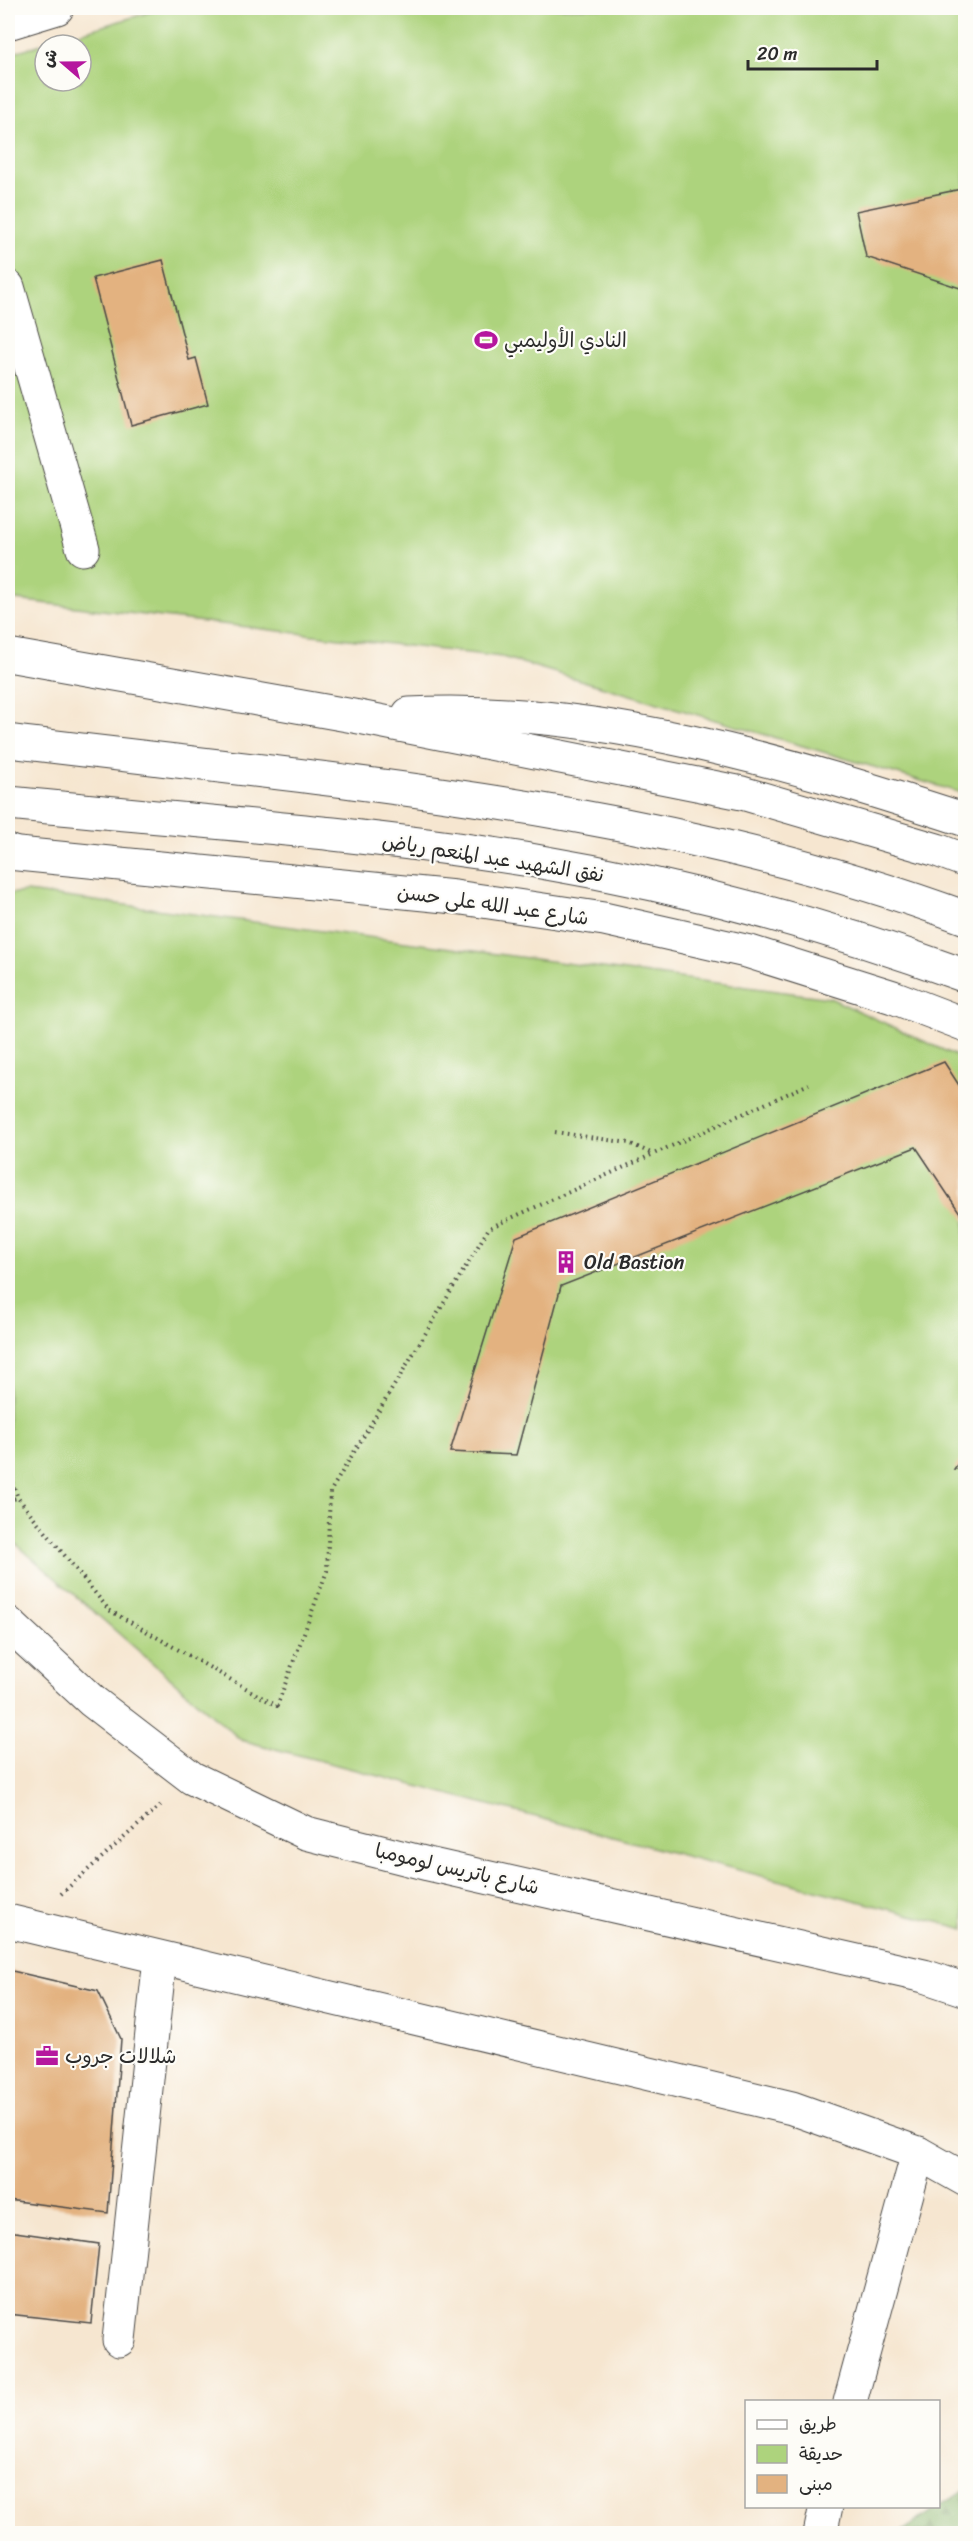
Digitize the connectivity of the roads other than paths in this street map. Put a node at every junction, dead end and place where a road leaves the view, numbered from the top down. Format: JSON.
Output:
{"nodes":[{"id":1,"x":57,"y":8,"type":"edge"},
{"id":2,"x":8,"y":23,"type":"edge"},
{"id":3,"x":8,"y":287,"type":"edge"},
{"id":4,"x":83,"y":549,"type":"dead end"},
{"id":5,"x":8,"y":655,"type":"edge"},
{"id":6,"x":359,"y":717,"type":"junction"},
{"id":7,"x":8,"y":741,"type":"edge"},
{"id":8,"x":8,"y":802,"type":"edge"},
{"id":9,"x":966,"y":820,"type":"edge"},
{"id":10,"x":9,"y":852,"type":"edge"},
{"id":11,"x":966,"y":861,"type":"edge"},
{"id":12,"x":966,"y":918,"type":"edge"},
{"id":13,"x":966,"y":976,"type":"edge"},
{"id":14,"x":966,"y":1025,"type":"edge"},
{"id":15,"x":8,"y":1623,"type":"edge"},
{"id":16,"x":16,"y":1924,"type":"edge"},
{"id":17,"x":160,"y":1958,"type":"junction"},
{"id":18,"x":966,"y":1990,"type":"edge"},
{"id":19,"x":918,"y":2153,"type":"junction"},
{"id":20,"x":966,"y":2180,"type":"edge"},
{"id":21,"x":119,"y":2340,"type":"dead end"},
{"id":22,"x":851,"y":2400,"type":"edge"},
{"id":23,"x":826,"y":2508,"type":"edge"},
{"id":24,"x":820,"y":2534,"type":"edge"}],
"edges":[{"from":1,"to":2,"type":"main road"},
{"from":3,"to":4,"type":"main road"},
{"from":5,"to":6,"type":"main road"},
{"from":6,"to":9,"type":"main road"},
{"from":6,"to":11,"type":"main road"},
{"from":7,"to":12,"type":"main road"},
{"from":8,"to":13,"type":"main road","name":"نفق الشهيد عبد المنعم رياض"},
{"from":10,"to":14,"type":"main road","name":"شارع عبد الله على حسن"},
{"from":15,"to":18,"type":"main road","name":"شارع باتريس لومومبا"},
{"from":16,"to":17,"type":"main road"},
{"from":17,"to":19,"type":"main road"},
{"from":17,"to":21,"type":"main road"},
{"from":19,"to":20,"type":"main road"},
{"from":19,"to":22,"type":"main road"},
{"from":23,"to":24,"type":"main road"}]}
